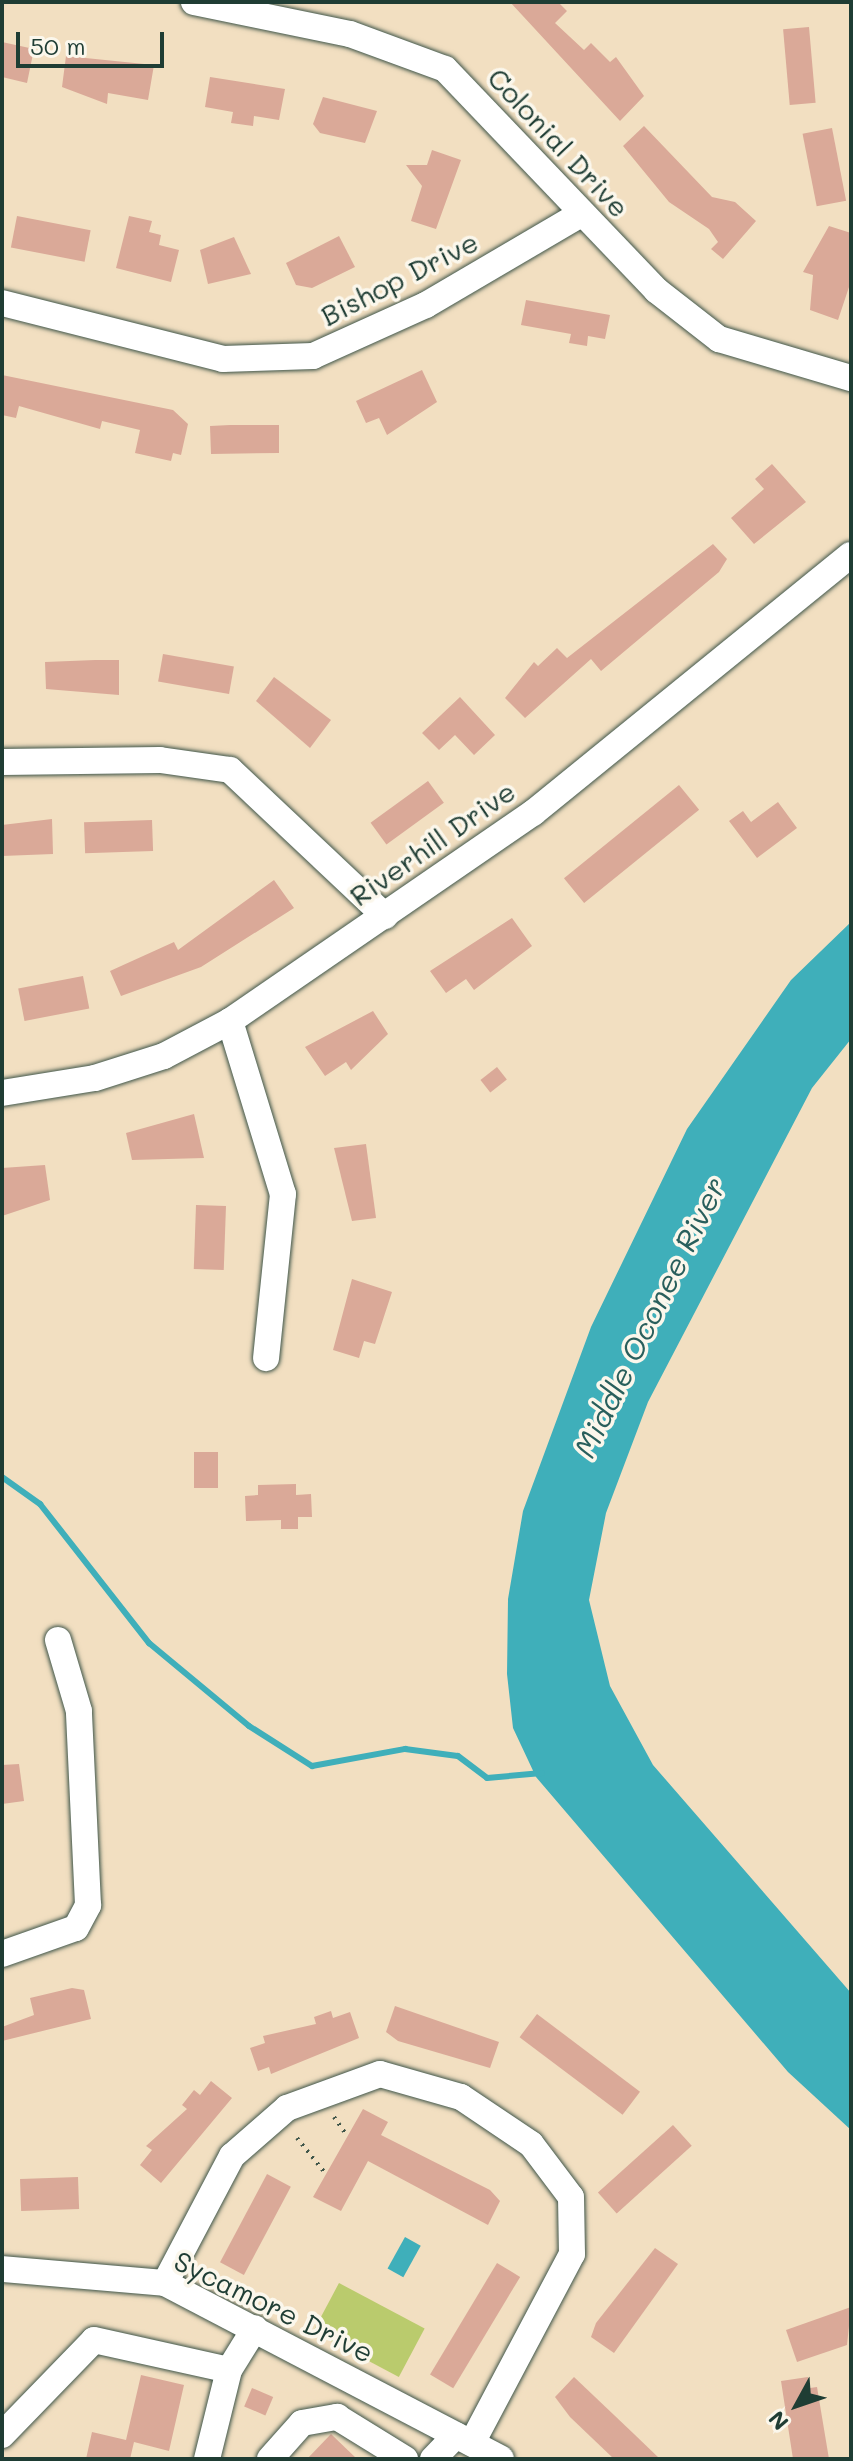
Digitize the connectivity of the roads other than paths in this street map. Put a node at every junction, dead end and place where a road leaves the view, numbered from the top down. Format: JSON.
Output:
{"nodes":[{"id":1,"x":194,"y":2,"type":"edge"},
{"id":2,"x":581,"y":214,"type":"junction"},
{"id":3,"x":2,"y":303,"type":"edge"},
{"id":4,"x":851,"y":378,"type":"edge"},
{"id":5,"x":851,"y":555,"type":"edge"},
{"id":6,"x":2,"y":762,"type":"edge"},
{"id":7,"x":385,"y":916,"type":"junction"},
{"id":8,"x":230,"y":1021,"type":"junction"},
{"id":9,"x":2,"y":1093,"type":"edge"},
{"id":10,"x":266,"y":1358,"type":"dead end"},
{"id":11,"x":58,"y":1640,"type":"dead end"},
{"id":12,"x":2,"y":1954,"type":"edge"},
{"id":13,"x":2,"y":2269,"type":"edge"},
{"id":14,"x":165,"y":2283,"type":"junction"},
{"id":15,"x":255,"y":2328,"type":"junction"},
{"id":16,"x":229,"y":2370,"type":"junction"},
{"id":17,"x":2,"y":2435,"type":"edge"},
{"id":18,"x":464,"y":2439,"type":"junction"},
{"id":19,"x":207,"y":2459,"type":"edge"},
{"id":20,"x":270,"y":2459,"type":"edge"},
{"id":21,"x":405,"y":2459,"type":"edge"},
{"id":22,"x":433,"y":2459,"type":"edge"},
{"id":23,"x":501,"y":2459,"type":"edge"}],
"edges":[{"from":1,"to":2,"type":"street","name":"Colonial Drive"},
{"from":2,"to":3,"type":"street","name":"Bishop Drive"},
{"from":2,"to":4,"type":"street","name":"Colonial Drive"},
{"from":5,"to":7,"type":"street","name":"Riverhill Drive"},
{"from":6,"to":7,"type":"street"},
{"from":7,"to":8,"type":"street","name":"Riverhill Drive"},
{"from":8,"to":9,"type":"street","name":"Riverhill Drive"},
{"from":8,"to":10,"type":"street"},
{"from":11,"to":12,"type":"street"},
{"from":13,"to":14,"type":"street","name":"Sycamore Drive"},
{"from":14,"to":15,"type":"street","name":"Sycamore Drive"},
{"from":14,"to":18,"type":"street"},
{"from":15,"to":16,"type":"street"},
{"from":15,"to":18,"type":"street","name":"Sycamore Drive"},
{"from":16,"to":17,"type":"street"},
{"from":16,"to":19,"type":"street"},
{"from":18,"to":22,"type":"street"},
{"from":18,"to":23,"type":"street","name":"Sycamore Drive"},
{"from":20,"to":21,"type":"street"}]}
